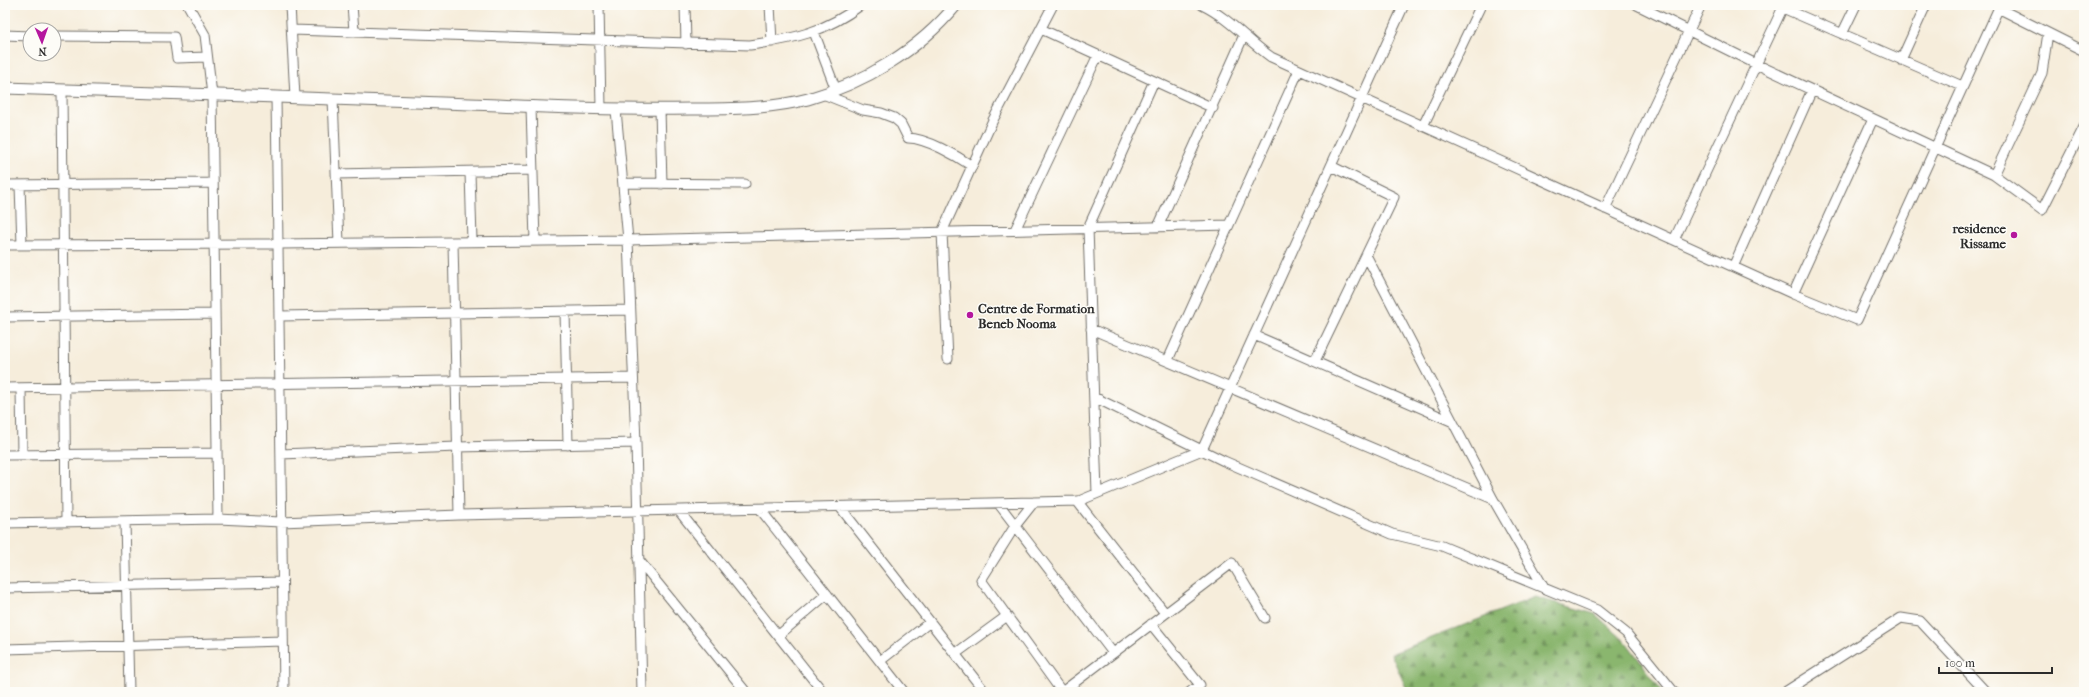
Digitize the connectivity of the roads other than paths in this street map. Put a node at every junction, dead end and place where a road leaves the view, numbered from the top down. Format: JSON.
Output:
{"nodes":[{"id":1,"x":188,"y":5,"type":"edge"},
{"id":2,"x":290,"y":5,"type":"edge"},
{"id":3,"x":352,"y":5,"type":"edge"},
{"id":4,"x":599,"y":5,"type":"edge"},
{"id":5,"x":685,"y":5,"type":"edge"},
{"id":6,"x":770,"y":5,"type":"edge"},
{"id":7,"x":861,"y":5,"type":"edge"},
{"id":8,"x":956,"y":5,"type":"edge"},
{"id":9,"x":1053,"y":5,"type":"edge"},
{"id":10,"x":1202,"y":5,"type":"edge"},
{"id":11,"x":1404,"y":5,"type":"edge"},
{"id":12,"x":1480,"y":5,"type":"edge"},
{"id":13,"x":1637,"y":5,"type":"edge"},
{"id":14,"x":1701,"y":5,"type":"edge"},
{"id":15,"x":1856,"y":5,"type":"edge"},
{"id":16,"x":1926,"y":5,"type":"edge"},
{"id":17,"x":1783,"y":6,"type":"edge"},
{"id":18,"x":1999,"y":6,"type":"edge"},
{"id":19,"x":1041,"y":29,"type":"junction"},
{"id":20,"x":292,"y":30,"type":"junction"},
{"id":21,"x":1689,"y":30,"type":"junction"},
{"id":22,"x":354,"y":31,"type":"junction"},
{"id":23,"x":814,"y":32,"type":"junction"},
{"id":24,"x":2048,"y":33,"type":"junction"},
{"id":25,"x":1842,"y":34,"type":"junction"},
{"id":26,"x":5,"y":35,"type":"edge"},
{"id":27,"x":1244,"y":35,"type":"junction"},
{"id":28,"x":22,"y":36,"type":"edge"},
{"id":29,"x":62,"y":36,"type":"edge"},
{"id":30,"x":600,"y":41,"type":"junction"},
{"id":31,"x":772,"y":42,"type":"junction"},
{"id":32,"x":686,"y":44,"type":"junction"},
{"id":33,"x":2084,"y":51,"type":"edge"},
{"id":34,"x":1098,"y":56,"type":"junction"},
{"id":35,"x":207,"y":57,"type":"junction"},
{"id":36,"x":1901,"y":60,"type":"junction"},
{"id":37,"x":1756,"y":64,"type":"junction"},
{"id":38,"x":1299,"y":70,"type":"junction"},
{"id":39,"x":1154,"y":81,"type":"junction"},
{"id":40,"x":1962,"y":86,"type":"junction"},
{"id":41,"x":5,"y":88,"type":"edge"},
{"id":42,"x":62,"y":90,"type":"junction"},
{"id":43,"x":836,"y":90,"type":"junction"},
{"id":44,"x":1812,"y":90,"type":"junction"},
{"id":45,"x":823,"y":94,"type":"junction"},
{"id":46,"x":212,"y":95,"type":"junction"},
{"id":47,"x":276,"y":97,"type":"junction"},
{"id":48,"x":295,"y":97,"type":"junction"},
{"id":49,"x":1362,"y":98,"type":"junction"},
{"id":50,"x":332,"y":99,"type":"junction"},
{"id":51,"x":531,"y":107,"type":"junction"},
{"id":52,"x":1213,"y":108,"type":"junction"},
{"id":53,"x":601,"y":109,"type":"junction"},
{"id":54,"x":616,"y":110,"type":"junction"},
{"id":55,"x":660,"y":110,"type":"junction"},
{"id":56,"x":1873,"y":119,"type":"junction"},
{"id":57,"x":1423,"y":126,"type":"junction"},
{"id":58,"x":2084,"y":127,"type":"edge"},
{"id":59,"x":1934,"y":148,"type":"junction"},
{"id":60,"x":972,"y":166,"type":"junction"},
{"id":61,"x":1331,"y":166,"type":"junction"},
{"id":62,"x":534,"y":170,"type":"junction"},
{"id":63,"x":470,"y":172,"type":"junction"},
{"id":64,"x":336,"y":174,"type":"junction"},
{"id":65,"x":1994,"y":175,"type":"junction"},
{"id":66,"x":213,"y":183,"type":"junction"},
{"id":67,"x":623,"y":183,"type":"junction"},
{"id":68,"x":662,"y":184,"type":"junction"},
{"id":69,"x":745,"y":184,"type":"dead end"},
{"id":70,"x":5,"y":185,"type":"edge"},
{"id":71,"x":20,"y":185,"type":"junction"},
{"id":72,"x":63,"y":185,"type":"junction"},
{"id":73,"x":1605,"y":209,"type":"junction"},
{"id":74,"x":1229,"y":225,"type":"junction"},
{"id":75,"x":1158,"y":227,"type":"junction"},
{"id":76,"x":1088,"y":228,"type":"junction"},
{"id":77,"x":1015,"y":230,"type":"junction"},
{"id":78,"x":942,"y":232,"type":"junction"},
{"id":79,"x":628,"y":240,"type":"junction"},
{"id":80,"x":1674,"y":240,"type":"junction"},
{"id":81,"x":535,"y":241,"type":"junction"},
{"id":82,"x":452,"y":242,"type":"junction"},
{"id":83,"x":472,"y":242,"type":"junction"},
{"id":84,"x":339,"y":243,"type":"junction"},
{"id":85,"x":63,"y":244,"type":"junction"},
{"id":86,"x":214,"y":244,"type":"junction"},
{"id":87,"x":279,"y":244,"type":"junction"},
{"id":88,"x":5,"y":245,"type":"edge"},
{"id":89,"x":22,"y":245,"type":"junction"},
{"id":90,"x":1366,"y":255,"type":"junction"},
{"id":91,"x":1733,"y":267,"type":"junction"},
{"id":92,"x":1792,"y":294,"type":"junction"},
{"id":93,"x":630,"y":310,"type":"junction"},
{"id":94,"x":565,"y":311,"type":"junction"},
{"id":95,"x":454,"y":312,"type":"junction"},
{"id":96,"x":215,"y":314,"type":"junction"},
{"id":97,"x":5,"y":316,"type":"edge"},
{"id":98,"x":64,"y":316,"type":"junction"},
{"id":99,"x":280,"y":316,"type":"junction"},
{"id":100,"x":1092,"y":329,"type":"junction"},
{"id":101,"x":1254,"y":335,"type":"junction"},
{"id":102,"x":948,"y":359,"type":"dead end"},
{"id":103,"x":1168,"y":360,"type":"junction"},
{"id":104,"x":1315,"y":361,"type":"junction"},
{"id":105,"x":633,"y":378,"type":"junction"},
{"id":106,"x":567,"y":379,"type":"junction"},
{"id":107,"x":456,"y":381,"type":"junction"},
{"id":108,"x":281,"y":384,"type":"junction"},
{"id":109,"x":216,"y":385,"type":"junction"},
{"id":110,"x":65,"y":387,"type":"junction"},
{"id":111,"x":1230,"y":387,"type":"junction"},
{"id":112,"x":5,"y":388,"type":"edge"},
{"id":113,"x":21,"y":388,"type":"junction"},
{"id":114,"x":1094,"y":397,"type":"junction"},
{"id":115,"x":1453,"y":422,"type":"junction"},
{"id":116,"x":636,"y":443,"type":"junction"},
{"id":117,"x":568,"y":445,"type":"junction"},
{"id":118,"x":458,"y":447,"type":"junction"},
{"id":119,"x":1202,"y":450,"type":"junction"},
{"id":120,"x":217,"y":453,"type":"junction"},
{"id":121,"x":281,"y":454,"type":"junction"},
{"id":122,"x":5,"y":455,"type":"edge"},
{"id":123,"x":22,"y":455,"type":"junction"},
{"id":124,"x":66,"y":455,"type":"junction"},
{"id":125,"x":1097,"y":493,"type":"junction"},
{"id":126,"x":1493,"y":500,"type":"junction"},
{"id":127,"x":1077,"y":501,"type":"junction"},
{"id":128,"x":1034,"y":502,"type":"junction"},
{"id":129,"x":998,"y":503,"type":"junction"},
{"id":130,"x":840,"y":507,"type":"junction"},
{"id":131,"x":760,"y":509,"type":"junction"},
{"id":132,"x":679,"y":511,"type":"junction"},
{"id":133,"x":637,"y":512,"type":"junction"},
{"id":134,"x":459,"y":515,"type":"junction"},
{"id":135,"x":218,"y":519,"type":"junction"},
{"id":136,"x":125,"y":521,"type":"junction"},
{"id":137,"x":66,"y":522,"type":"junction"},
{"id":138,"x":281,"y":522,"type":"junction"},
{"id":139,"x":5,"y":523,"type":"edge"},
{"id":140,"x":1015,"y":526,"type":"junction"},
{"id":141,"x":638,"y":559,"type":"junction"},
{"id":142,"x":282,"y":582,"type":"junction"},
{"id":143,"x":126,"y":586,"type":"junction"},
{"id":144,"x":5,"y":588,"type":"edge"},
{"id":145,"x":1544,"y":588,"type":"junction"},
{"id":146,"x":827,"y":594,"type":"junction"},
{"id":147,"x":1165,"y":613,"type":"junction"},
{"id":148,"x":1007,"y":616,"type":"junction"},
{"id":149,"x":1265,"y":618,"type":"dead end"},
{"id":150,"x":930,"y":622,"type":"junction"},
{"id":151,"x":1151,"y":624,"type":"junction"},
{"id":152,"x":778,"y":636,"type":"junction"},
{"id":153,"x":283,"y":641,"type":"junction"},
{"id":154,"x":128,"y":646,"type":"junction"},
{"id":155,"x":5,"y":649,"type":"edge"},
{"id":156,"x":1112,"y":653,"type":"junction"},
{"id":157,"x":955,"y":654,"type":"junction"},
{"id":158,"x":880,"y":661,"type":"junction"},
{"id":159,"x":129,"y":692,"type":"edge"},
{"id":160,"x":284,"y":692,"type":"edge"},
{"id":161,"x":642,"y":692,"type":"edge"},
{"id":162,"x":746,"y":692,"type":"edge"},
{"id":163,"x":823,"y":692,"type":"edge"},
{"id":164,"x":904,"y":692,"type":"edge"},
{"id":165,"x":985,"y":692,"type":"edge"},
{"id":166,"x":1062,"y":692,"type":"edge"},
{"id":167,"x":1190,"y":692,"type":"edge"},
{"id":168,"x":1674,"y":692,"type":"edge"},
{"id":169,"x":1785,"y":692,"type":"edge"},
{"id":170,"x":1986,"y":692,"type":"edge"}],
"edges":[{"from":1,"to":35,"type":"street"},
{"from":2,"to":20,"type":"street"},
{"from":3,"to":22,"type":"street"},
{"from":4,"to":30,"type":"street"},
{"from":5,"to":32,"type":"street"},
{"from":6,"to":31,"type":"street"},
{"from":7,"to":23,"type":"street"},
{"from":8,"to":43,"type":"street"},
{"from":9,"to":19,"type":"street"},
{"from":10,"to":27,"type":"street"},
{"from":11,"to":49,"type":"street"},
{"from":12,"to":57,"type":"street"},
{"from":13,"to":21,"type":"street"},
{"from":14,"to":21,"type":"street"},
{"from":15,"to":25,"type":"street"},
{"from":16,"to":36,"type":"street"},
{"from":17,"to":25,"type":"street"},
{"from":17,"to":37,"type":"street"},
{"from":18,"to":24,"type":"street"},
{"from":18,"to":40,"type":"street"},
{"from":19,"to":34,"type":"street"},
{"from":19,"to":60,"type":"street"},
{"from":20,"to":22,"type":"street"},
{"from":20,"to":48,"type":"street"},
{"from":21,"to":37,"type":"street"},
{"from":21,"to":73,"type":"street"},
{"from":22,"to":30,"type":"street"},
{"from":23,"to":31,"type":"street"},
{"from":23,"to":43,"type":"street"},
{"from":24,"to":33,"type":"street"},
{"from":24,"to":65,"type":"street"},
{"from":25,"to":36,"type":"street"},
{"from":26,"to":28,"type":"street"},
{"from":27,"to":38,"type":"street"},
{"from":27,"to":52,"type":"street"},
{"from":29,"to":35,"type":"street"},
{"from":30,"to":32,"type":"street"},
{"from":30,"to":53,"type":"street"},
{"from":31,"to":32,"type":"street"},
{"from":34,"to":39,"type":"street"},
{"from":34,"to":77,"type":"street"},
{"from":35,"to":46,"type":"street"},
{"from":36,"to":40,"type":"street"},
{"from":37,"to":44,"type":"street"},
{"from":37,"to":80,"type":"street"},
{"from":38,"to":49,"type":"street"},
{"from":38,"to":74,"type":"street"},
{"from":39,"to":52,"type":"street"},
{"from":39,"to":76,"type":"street"},
{"from":40,"to":59,"type":"street"},
{"from":41,"to":42,"type":"street"},
{"from":42,"to":46,"type":"street"},
{"from":42,"to":72,"type":"street"},
{"from":43,"to":45,"type":"street"},
{"from":44,"to":56,"type":"street"},
{"from":44,"to":91,"type":"street"},
{"from":45,"to":55,"type":"street"},
{"from":45,"to":60,"type":"street"},
{"from":46,"to":47,"type":"street"},
{"from":46,"to":66,"type":"street"},
{"from":47,"to":48,"type":"street"},
{"from":47,"to":87,"type":"street"},
{"from":48,"to":50,"type":"street"},
{"from":49,"to":57,"type":"street"},
{"from":49,"to":61,"type":"street"},
{"from":50,"to":51,"type":"street"},
{"from":50,"to":64,"type":"street"},
{"from":51,"to":53,"type":"street"},
{"from":51,"to":62,"type":"street"},
{"from":52,"to":75,"type":"street"},
{"from":53,"to":54,"type":"street"},
{"from":54,"to":55,"type":"street"},
{"from":54,"to":67,"type":"street"},
{"from":55,"to":68,"type":"street"},
{"from":56,"to":59,"type":"street"},
{"from":56,"to":92,"type":"street"},
{"from":57,"to":73,"type":"street"},
{"from":58,"to":65,"type":"street"},
{"from":59,"to":65,"type":"street"},
{"from":59,"to":92,"type":"street"},
{"from":60,"to":78,"type":"street"},
{"from":61,"to":90,"type":"street"},
{"from":61,"to":101,"type":"street"},
{"from":62,"to":63,"type":"street"},
{"from":62,"to":81,"type":"street"},
{"from":63,"to":64,"type":"street"},
{"from":63,"to":83,"type":"street"},
{"from":64,"to":84,"type":"street"},
{"from":66,"to":72,"type":"street"},
{"from":66,"to":86,"type":"street"},
{"from":67,"to":68,"type":"street"},
{"from":67,"to":79,"type":"street"},
{"from":68,"to":69,"type":"street"},
{"from":70,"to":71,"type":"street"},
{"from":71,"to":72,"type":"street"},
{"from":71,"to":89,"type":"street"},
{"from":72,"to":85,"type":"street"},
{"from":73,"to":80,"type":"street"},
{"from":74,"to":75,"type":"street"},
{"from":74,"to":103,"type":"street"},
{"from":75,"to":76,"type":"street"},
{"from":76,"to":77,"type":"street"},
{"from":76,"to":100,"type":"street"},
{"from":77,"to":78,"type":"street"},
{"from":78,"to":79,"type":"street"},
{"from":78,"to":102,"type":"street"},
{"from":79,"to":81,"type":"street"},
{"from":79,"to":93,"type":"street"},
{"from":80,"to":91,"type":"street"},
{"from":81,"to":83,"type":"street"},
{"from":82,"to":83,"type":"street"},
{"from":82,"to":84,"type":"street"},
{"from":82,"to":95,"type":"street"},
{"from":84,"to":87,"type":"street"},
{"from":85,"to":86,"type":"street"},
{"from":85,"to":89,"type":"street"},
{"from":85,"to":98,"type":"street"},
{"from":86,"to":87,"type":"street"},
{"from":86,"to":96,"type":"street"},
{"from":87,"to":99,"type":"street"},
{"from":88,"to":89,"type":"street"},
{"from":90,"to":104,"type":"street"},
{"from":90,"to":115,"type":"street"},
{"from":91,"to":92,"type":"street"},
{"from":93,"to":94,"type":"street"},
{"from":93,"to":105,"type":"street"},
{"from":94,"to":95,"type":"street"},
{"from":94,"to":106,"type":"street"},
{"from":95,"to":99,"type":"street"},
{"from":95,"to":107,"type":"street"},
{"from":96,"to":98,"type":"street"},
{"from":96,"to":109,"type":"street"},
{"from":97,"to":98,"type":"street"},
{"from":98,"to":110,"type":"street"},
{"from":99,"to":108,"type":"street"},
{"from":100,"to":103,"type":"street"},
{"from":100,"to":114,"type":"street"},
{"from":101,"to":104,"type":"street"},
{"from":101,"to":111,"type":"street"},
{"from":103,"to":111,"type":"street"},
{"from":104,"to":115,"type":"street"},
{"from":105,"to":106,"type":"street"},
{"from":105,"to":116,"type":"street"},
{"from":106,"to":107,"type":"street"},
{"from":106,"to":117,"type":"street"},
{"from":107,"to":108,"type":"street"},
{"from":107,"to":118,"type":"street"},
{"from":108,"to":109,"type":"street"},
{"from":108,"to":121,"type":"street"},
{"from":109,"to":110,"type":"street"},
{"from":109,"to":120,"type":"street"},
{"from":110,"to":113,"type":"street"},
{"from":110,"to":124,"type":"street"},
{"from":111,"to":119,"type":"street"},
{"from":111,"to":126,"type":"street"},
{"from":112,"to":113,"type":"street"},
{"from":113,"to":123,"type":"street"},
{"from":114,"to":119,"type":"street"},
{"from":114,"to":125,"type":"street"},
{"from":115,"to":126,"type":"street"},
{"from":116,"to":117,"type":"street"},
{"from":116,"to":133,"type":"street"},
{"from":117,"to":118,"type":"street"},
{"from":118,"to":121,"type":"street"},
{"from":118,"to":134,"type":"street"},
{"from":119,"to":125,"type":"street"},
{"from":119,"to":145,"type":"street"},
{"from":120,"to":124,"type":"street"},
{"from":120,"to":135,"type":"street"},
{"from":121,"to":138,"type":"street"},
{"from":122,"to":123,"type":"street"},
{"from":123,"to":124,"type":"street"},
{"from":124,"to":137,"type":"street"},
{"from":125,"to":127,"type":"street"},
{"from":126,"to":145,"type":"street"},
{"from":127,"to":128,"type":"street"},
{"from":127,"to":147,"type":"street"},
{"from":128,"to":129,"type":"street"},
{"from":128,"to":140,"type":"street"},
{"from":129,"to":130,"type":"street"},
{"from":129,"to":140,"type":"street"},
{"from":130,"to":131,"type":"street"},
{"from":130,"to":150,"type":"street"},
{"from":131,"to":132,"type":"street"},
{"from":131,"to":146,"type":"street"},
{"from":132,"to":133,"type":"street"},
{"from":132,"to":152,"type":"street"},
{"from":133,"to":134,"type":"street"},
{"from":133,"to":141,"type":"street"},
{"from":134,"to":138,"type":"street"},
{"from":135,"to":136,"type":"street"},
{"from":135,"to":138,"type":"street"},
{"from":136,"to":137,"type":"street"},
{"from":136,"to":143,"type":"street"},
{"from":137,"to":139,"type":"street"},
{"from":138,"to":142,"type":"street"},
{"from":140,"to":148,"type":"street"},
{"from":140,"to":156,"type":"street"},
{"from":141,"to":161,"type":"street"},
{"from":141,"to":162,"type":"street"},
{"from":142,"to":143,"type":"street"},
{"from":142,"to":153,"type":"street"},
{"from":143,"to":144,"type":"street"},
{"from":143,"to":154,"type":"street"},
{"from":145,"to":168,"type":"street"},
{"from":146,"to":152,"type":"street"},
{"from":146,"to":158,"type":"street"},
{"from":147,"to":149,"type":"street"},
{"from":147,"to":151,"type":"street"},
{"from":148,"to":157,"type":"street"},
{"from":148,"to":166,"type":"street"},
{"from":150,"to":157,"type":"street"},
{"from":150,"to":158,"type":"street"},
{"from":151,"to":156,"type":"street"},
{"from":151,"to":167,"type":"street"},
{"from":152,"to":163,"type":"street"},
{"from":153,"to":154,"type":"street"},
{"from":153,"to":160,"type":"street"},
{"from":154,"to":155,"type":"street"},
{"from":154,"to":159,"type":"street"},
{"from":156,"to":166,"type":"street"},
{"from":157,"to":165,"type":"street"},
{"from":158,"to":164,"type":"street"},
{"from":169,"to":170,"type":"street"}]}
